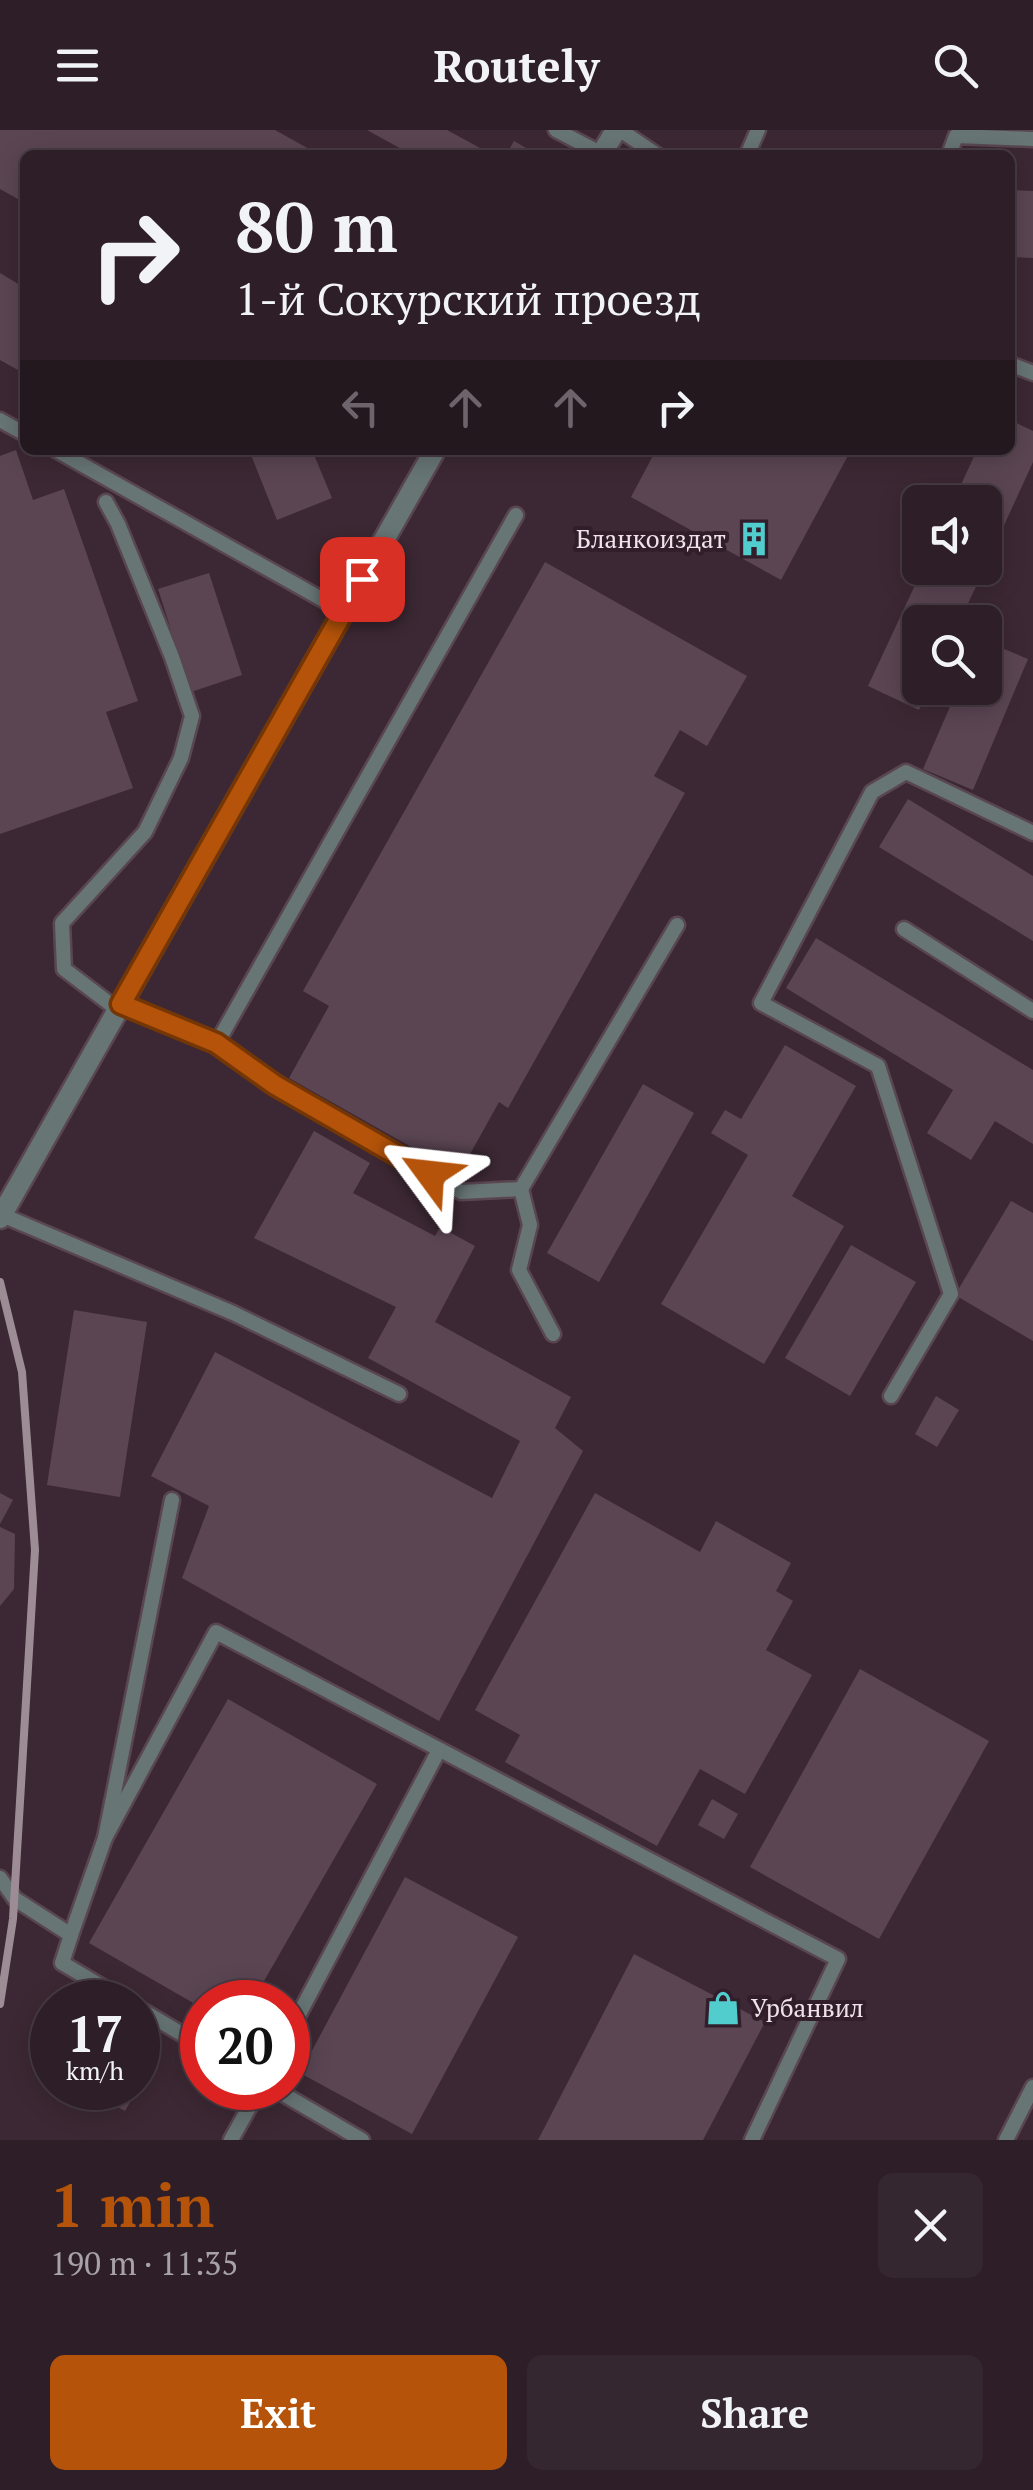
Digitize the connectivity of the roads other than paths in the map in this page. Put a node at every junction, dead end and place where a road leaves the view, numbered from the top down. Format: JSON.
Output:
{"nodes":[{"id":1,"x":556,"y":130,"type":"edge"},
{"id":2,"x":618,"y":130,"type":"edge"},
{"id":3,"x":1033,"y":139,"type":"edge"},
{"id":4,"x":593,"y":150,"type":"edge"},
{"id":5,"x":649,"y":150,"type":"edge"},
{"id":6,"x":952,"y":150,"type":"edge"},
{"id":7,"x":65,"y":455,"type":"edge"},
{"id":8,"x":432,"y":455,"type":"edge"},
{"id":9,"x":106,"y":502,"type":"dead end"},
{"id":10,"x":516,"y":515,"type":"dead end"},
{"id":11,"x":344,"y":612,"type":"junction"},
{"id":12,"x":1033,"y":833,"type":"edge"},
{"id":13,"x":676,"y":925,"type":"dead end"},
{"id":14,"x":904,"y":929,"type":"dead end"},
{"id":15,"x":119,"y":1007,"type":"junction"},
{"id":16,"x":1033,"y":1012,"type":"edge"},
{"id":17,"x":216,"y":1043,"type":"junction"},
{"id":18,"x":520,"y":1189,"type":"junction"},
{"id":19,"x":1,"y":1216,"type":"edge"},
{"id":20,"x":554,"y":1334,"type":"dead end"},
{"id":21,"x":399,"y":1394,"type":"dead end"},
{"id":22,"x":891,"y":1396,"type":"dead end"},
{"id":23,"x":172,"y":1500,"type":"dead end"},
{"id":24,"x":440,"y":1750,"type":"junction"},
{"id":25,"x":105,"y":1838,"type":"junction"},
{"id":26,"x":0,"y":1878,"type":"edge"},
{"id":27,"x":71,"y":1935,"type":"junction"},
{"id":28,"x":91,"y":1980,"type":"edge"},
{"id":29,"x":310,"y":1995,"type":"edge"},
{"id":30,"x":1033,"y":2087,"type":"edge"},
{"id":31,"x":248,"y":2110,"type":"edge"},
{"id":32,"x":310,"y":2110,"type":"edge"},
{"id":33,"x":231,"y":2140,"type":"edge"},
{"id":34,"x":362,"y":2140,"type":"edge"},
{"id":35,"x":752,"y":2140,"type":"edge"},
{"id":36,"x":1006,"y":2140,"type":"edge"}],
"edges":[{"from":1,"to":4,"type":"lane"},
{"from":2,"to":5,"type":"lane"},
{"from":3,"to":6,"type":"lane"},
{"from":7,"to":11,"type":"lane"},
{"from":8,"to":11,"type":"street"},
{"from":9,"to":15,"type":"lane"},
{"from":10,"to":17,"type":"lane"},
{"from":11,"to":15,"type":"street"},
{"from":12,"to":22,"type":"lane"},
{"from":13,"to":18,"type":"lane"},
{"from":14,"to":16,"type":"lane"},
{"from":15,"to":17,"type":"lane"},
{"from":15,"to":19,"type":"street"},
{"from":17,"to":18,"type":"lane"},
{"from":18,"to":20,"type":"lane"},
{"from":19,"to":21,"type":"lane"},
{"from":23,"to":25,"type":"lane"},
{"from":24,"to":25,"type":"lane"},
{"from":24,"to":29,"type":"lane"},
{"from":24,"to":35,"type":"lane"},
{"from":25,"to":27,"type":"lane"},
{"from":26,"to":27,"type":"lane"},
{"from":27,"to":28,"type":"lane"},
{"from":30,"to":36,"type":"lane"},
{"from":31,"to":33,"type":"lane"},
{"from":32,"to":34,"type":"lane"}]}
